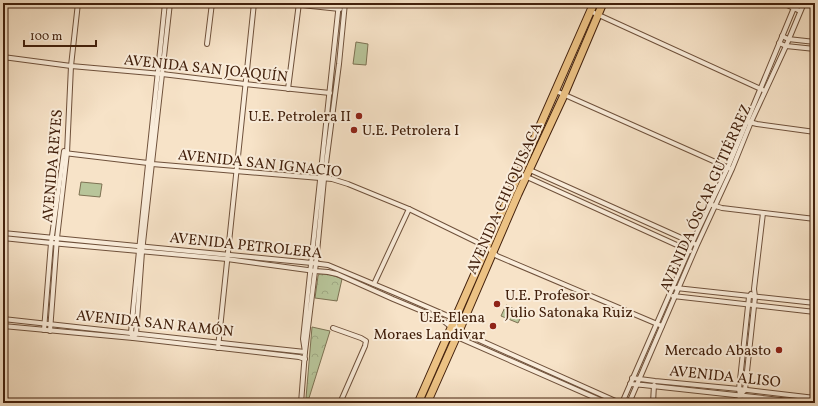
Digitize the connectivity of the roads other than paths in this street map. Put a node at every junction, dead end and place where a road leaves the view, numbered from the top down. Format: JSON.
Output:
{"nodes":[{"id":1,"x":77,"y":3,"type":"edge"},
{"id":2,"x":165,"y":3,"type":"edge"},
{"id":3,"x":170,"y":3,"type":"edge"},
{"id":4,"x":212,"y":3,"type":"edge"},
{"id":5,"x":254,"y":3,"type":"edge"},
{"id":6,"x":282,"y":3,"type":"edge"},
{"id":7,"x":339,"y":3,"type":"edge"},
{"id":8,"x":345,"y":3,"type":"edge"},
{"id":9,"x":594,"y":3,"type":"edge"},
{"id":10,"x":603,"y":3,"type":"edge"},
{"id":11,"x":783,"y":3,"type":"edge"},
{"id":12,"x":796,"y":3,"type":"edge"},
{"id":13,"x":804,"y":3,"type":"edge"},
{"id":14,"x":299,"y":4,"type":"edge"},
{"id":15,"x":794,"y":8,"type":"junction"},
{"id":16,"x":339,"y":9,"type":"junction"},
{"id":17,"x":344,"y":9,"type":"junction"},
{"id":18,"x":590,"y":11,"type":"junction"},
{"id":19,"x":800,"y":11,"type":"junction"},
{"id":20,"x":598,"y":15,"type":"junction"},
{"id":21,"x":782,"y":36,"type":"junction"},
{"id":22,"x":788,"y":39,"type":"junction"},
{"id":23,"x":815,"y":42,"type":"edge"},
{"id":24,"x":779,"y":43,"type":"junction"},
{"id":25,"x":207,"y":44,"type":"dead end"},
{"id":26,"x":786,"y":46,"type":"junction"},
{"id":27,"x":815,"y":49,"type":"edge"},
{"id":28,"x":3,"y":57,"type":"edge"},
{"id":29,"x":70,"y":65,"type":"junction"},
{"id":30,"x":160,"y":74,"type":"junction"},
{"id":31,"x":245,"y":84,"type":"junction"},
{"id":32,"x":288,"y":89,"type":"junction"},
{"id":33,"x":763,"y":89,"type":"junction"},
{"id":34,"x":556,"y":91,"type":"junction"},
{"id":35,"x":329,"y":93,"type":"junction"},
{"id":36,"x":335,"y":93,"type":"junction"},
{"id":37,"x":564,"y":95,"type":"junction"},
{"id":38,"x":749,"y":122,"type":"junction"},
{"id":39,"x":815,"y":132,"type":"edge"},
{"id":40,"x":66,"y":153,"type":"junction"},
{"id":41,"x":150,"y":163,"type":"junction"},
{"id":42,"x":730,"y":168,"type":"junction"},
{"id":43,"x":237,"y":172,"type":"junction"},
{"id":44,"x":528,"y":174,"type":"junction"},
{"id":45,"x":322,"y":179,"type":"junction"},
{"id":46,"x":515,"y":193,"type":"junction"},
{"id":47,"x":710,"y":204,"type":"junction"},
{"id":48,"x":715,"y":206,"type":"junction"},
{"id":49,"x":409,"y":209,"type":"junction"},
{"id":50,"x":763,"y":213,"type":"junction"},
{"id":51,"x":815,"y":219,"type":"edge"},
{"id":52,"x":3,"y":233,"type":"edge"},
{"id":53,"x":3,"y":238,"type":"edge"},
{"id":54,"x":55,"y":238,"type":"junction"},
{"id":55,"x":54,"y":243,"type":"junction"},
{"id":56,"x":692,"y":243,"type":"junction"},
{"id":57,"x":697,"y":245,"type":"junction"},
{"id":58,"x":141,"y":246,"type":"junction"},
{"id":59,"x":487,"y":247,"type":"junction"},
{"id":60,"x":689,"y":250,"type":"junction"},
{"id":61,"x":140,"y":251,"type":"junction"},
{"id":62,"x":493,"y":252,"type":"junction"},
{"id":63,"x":694,"y":252,"type":"junction"},
{"id":64,"x":227,"y":257,"type":"junction"},
{"id":65,"x":314,"y":263,"type":"junction"},
{"id":66,"x":313,"y":271,"type":"junction"},
{"id":67,"x":374,"y":284,"type":"junction"},
{"id":68,"x":673,"y":287,"type":"junction"},
{"id":69,"x":678,"y":289,"type":"junction"},
{"id":70,"x":754,"y":289,"type":"junction"},
{"id":71,"x":392,"y":291,"type":"junction"},
{"id":72,"x":669,"y":295,"type":"junction"},
{"id":73,"x":675,"y":296,"type":"junction"},
{"id":74,"x":749,"y":297,"type":"junction"},
{"id":75,"x":755,"y":297,"type":"junction"},
{"id":76,"x":389,"y":298,"type":"junction"},
{"id":77,"x":815,"y":303,"type":"edge"},
{"id":78,"x":748,"y":304,"type":"junction"},
{"id":79,"x":754,"y":305,"type":"junction"},
{"id":80,"x":815,"y":312,"type":"edge"},
{"id":81,"x":3,"y":319,"type":"edge"},
{"id":82,"x":455,"y":319,"type":"junction"},
{"id":83,"x":44,"y":324,"type":"junction"},
{"id":84,"x":50,"y":324,"type":"junction"},
{"id":85,"x":656,"y":324,"type":"junction"},
{"id":86,"x":3,"y":326,"type":"edge"},
{"id":87,"x":662,"y":326,"type":"junction"},
{"id":88,"x":452,"y":327,"type":"junction"},
{"id":89,"x":333,"y":328,"type":"dead end"},
{"id":90,"x":44,"y":330,"type":"junction"},
{"id":91,"x":50,"y":331,"type":"junction"},
{"id":92,"x":131,"y":333,"type":"junction"},
{"id":93,"x":136,"y":334,"type":"junction"},
{"id":94,"x":458,"y":334,"type":"junction"},
{"id":95,"x":133,"y":338,"type":"junction"},
{"id":96,"x":218,"y":342,"type":"junction"},
{"id":97,"x":218,"y":348,"type":"junction"},
{"id":98,"x":305,"y":352,"type":"junction"},
{"id":99,"x":305,"y":359,"type":"junction"},
{"id":100,"x":632,"y":378,"type":"junction"},
{"id":101,"x":639,"y":379,"type":"junction"},
{"id":102,"x":630,"y":384,"type":"junction"},
{"id":103,"x":654,"y":384,"type":"junction"},
{"id":104,"x":637,"y":385,"type":"junction"},
{"id":105,"x":739,"y":389,"type":"junction"},
{"id":106,"x":745,"y":390,"type":"junction"},
{"id":107,"x":781,"y":394,"type":"junction"},
{"id":108,"x":740,"y":395,"type":"junction"},
{"id":109,"x":815,"y":398,"type":"edge"},
{"id":110,"x":780,"y":401,"type":"edge"},
{"id":111,"x":301,"y":403,"type":"edge"},
{"id":112,"x":340,"y":403,"type":"edge"},
{"id":113,"x":418,"y":403,"type":"edge"},
{"id":114,"x":427,"y":403,"type":"edge"},
{"id":115,"x":607,"y":403,"type":"edge"},
{"id":116,"x":621,"y":403,"type":"edge"},
{"id":117,"x":629,"y":403,"type":"edge"},
{"id":118,"x":652,"y":403,"type":"edge"},
{"id":119,"x":739,"y":403,"type":"edge"},
{"id":120,"x":809,"y":403,"type":"edge"}],
"edges":[{"from":1,"to":29,"type":"street","name":"AVENIDA REYES"},
{"from":2,"to":30,"type":"street"},
{"from":3,"to":30,"type":"street"},
{"from":4,"to":25,"type":"street"},
{"from":5,"to":31,"type":"street"},
{"from":6,"to":14,"type":"street"},
{"from":7,"to":16,"type":"street"},
{"from":8,"to":17,"type":"street"},
{"from":9,"to":18,"type":"main road","name":"AVENIDA CHUQUISACA"},
{"from":10,"to":20,"type":"main road","name":"AVENIDA CHUQUISACA"},
{"from":11,"to":15,"type":"street"},
{"from":12,"to":15,"type":"street","name":"AVENIDA ÓSCAR GUTIÉRREZ"},
{"from":13,"to":19,"type":"street","name":"AVENIDA ÓSCAR GUTIÉRREZ"},
{"from":14,"to":16,"type":"street"},
{"from":14,"to":32,"type":"street"},
{"from":15,"to":19,"type":"street"},
{"from":15,"to":21,"type":"street","name":"AVENIDA ÓSCAR GUTIÉRREZ"},
{"from":16,"to":17,"type":"street"},
{"from":16,"to":35,"type":"street"},
{"from":17,"to":36,"type":"street"},
{"from":18,"to":20,"type":"street"},
{"from":18,"to":34,"type":"main road","name":"AVENIDA CHUQUISACA"},
{"from":19,"to":22,"type":"street","name":"AVENIDA ÓSCAR GUTIÉRREZ"},
{"from":20,"to":33,"type":"street"},
{"from":20,"to":37,"type":"main road","name":"AVENIDA CHUQUISACA"},
{"from":21,"to":22,"type":"street"},
{"from":21,"to":24,"type":"street","name":"AVENIDA ÓSCAR GUTIÉRREZ"},
{"from":22,"to":23,"type":"street"},
{"from":22,"to":26,"type":"street","name":"AVENIDA ÓSCAR GUTIÉRREZ"},
{"from":24,"to":26,"type":"street"},
{"from":24,"to":33,"type":"street","name":"AVENIDA ÓSCAR GUTIÉRREZ"},
{"from":26,"to":27,"type":"street"},
{"from":26,"to":33,"type":"street","name":"AVENIDA ÓSCAR GUTIÉRREZ"},
{"from":28,"to":29,"type":"street","name":"AVENIDA SAN JOAQUÍN"},
{"from":29,"to":30,"type":"street","name":"AVENIDA SAN JOAQUÍN"},
{"from":29,"to":40,"type":"street","name":"AVENIDA REYES"},
{"from":30,"to":31,"type":"street","name":"AVENIDA SAN JOAQUÍN"},
{"from":30,"to":41,"type":"street"},
{"from":31,"to":32,"type":"street","name":"AVENIDA SAN JOAQUÍN"},
{"from":31,"to":43,"type":"street"},
{"from":32,"to":35,"type":"street","name":"AVENIDA SAN JOAQUÍN"},
{"from":33,"to":38,"type":"street","name":"AVENIDA ÓSCAR GUTIÉRREZ"},
{"from":34,"to":37,"type":"street"},
{"from":34,"to":46,"type":"main road","name":"AVENIDA CHUQUISACA"},
{"from":35,"to":36,"type":"street","name":"AVENIDA SAN JOAQUÍN"},
{"from":35,"to":45,"type":"street"},
{"from":36,"to":45,"type":"street"},
{"from":37,"to":42,"type":"street"},
{"from":37,"to":44,"type":"main road","name":"AVENIDA CHUQUISACA"},
{"from":38,"to":39,"type":"street"},
{"from":38,"to":42,"type":"street","name":"AVENIDA ÓSCAR GUTIÉRREZ"},
{"from":40,"to":41,"type":"street","name":"AVENIDA SAN IGNACIO"},
{"from":40,"to":54,"type":"street","name":"AVENIDA REYES"},
{"from":41,"to":43,"type":"street","name":"AVENIDA SAN IGNACIO"},
{"from":41,"to":58,"type":"street"},
{"from":42,"to":47,"type":"street","name":"AVENIDA ÓSCAR GUTIÉRREZ"},
{"from":42,"to":48,"type":"street","name":"AVENIDA ÓSCAR GUTIÉRREZ"},
{"from":43,"to":45,"type":"street","name":"AVENIDA SAN IGNACIO"},
{"from":43,"to":64,"type":"street"},
{"from":44,"to":46,"type":"main road","name":"AVENIDA CHUQUISACA"},
{"from":44,"to":56,"type":"street"},
{"from":44,"to":60,"type":"street"},
{"from":45,"to":49,"type":"street","name":"AVENIDA SAN IGNACIO"},
{"from":45,"to":65,"type":"street"},
{"from":46,"to":59,"type":"main road","name":"AVENIDA CHUQUISACA"},
{"from":46,"to":62,"type":"main road","name":"AVENIDA CHUQUISACA"},
{"from":47,"to":48,"type":"street"},
{"from":47,"to":56,"type":"street","name":"AVENIDA ÓSCAR GUTIÉRREZ"},
{"from":48,"to":50,"type":"street"},
{"from":48,"to":57,"type":"street","name":"AVENIDA ÓSCAR GUTIÉRREZ"},
{"from":49,"to":59,"type":"street","name":"AVENIDA SAN IGNACIO"},
{"from":49,"to":67,"type":"street"},
{"from":50,"to":51,"type":"street"},
{"from":50,"to":70,"type":"street"},
{"from":52,"to":54,"type":"street","name":"AVENIDA PETROLERA"},
{"from":53,"to":55,"type":"street","name":"AVENIDA PETROLERA"},
{"from":54,"to":55,"type":"street","name":"AVENIDA REYES"},
{"from":54,"to":58,"type":"street","name":"AVENIDA PETROLERA"},
{"from":55,"to":61,"type":"street","name":"AVENIDA PETROLERA"},
{"from":55,"to":83,"type":"street","name":"AVENIDA REYES"},
{"from":55,"to":84,"type":"street","name":"AVENIDA REYES"},
{"from":56,"to":57,"type":"street"},
{"from":56,"to":60,"type":"street","name":"AVENIDA ÓSCAR GUTIÉRREZ"},
{"from":57,"to":63,"type":"street","name":"AVENIDA ÓSCAR GUTIÉRREZ"},
{"from":58,"to":61,"type":"street"},
{"from":58,"to":64,"type":"street","name":"AVENIDA PETROLERA"},
{"from":59,"to":62,"type":"street","name":"AVENIDA SAN IGNACIO"},
{"from":59,"to":82,"type":"main road","name":"AVENIDA CHUQUISACA"},
{"from":60,"to":63,"type":"street"},
{"from":60,"to":68,"type":"street","name":"AVENIDA ÓSCAR GUTIÉRREZ"},
{"from":61,"to":64,"type":"street","name":"AVENIDA PETROLERA"},
{"from":61,"to":92,"type":"street"},
{"from":61,"to":93,"type":"street"},
{"from":62,"to":85,"type":"street","name":"AVENIDA SAN IGNACIO"},
{"from":62,"to":94,"type":"main road","name":"AVENIDA CHUQUISACA"},
{"from":63,"to":69,"type":"street","name":"AVENIDA ÓSCAR GUTIÉRREZ"},
{"from":64,"to":65,"type":"street","name":"AVENIDA PETROLERA"},
{"from":64,"to":66,"type":"street","name":"AVENIDA PETROLERA"},
{"from":64,"to":96,"type":"street"},
{"from":65,"to":66,"type":"street"},
{"from":65,"to":67,"type":"street","name":"AVENIDA PETROLERA"},
{"from":66,"to":76,"type":"street","name":"AVENIDA PETROLERA"},
{"from":66,"to":98,"type":"street"},
{"from":67,"to":71,"type":"street","name":"AVENIDA PETROLERA"},
{"from":68,"to":69,"type":"street"},
{"from":68,"to":72,"type":"street","name":"AVENIDA ÓSCAR GUTIÉRREZ"},
{"from":69,"to":73,"type":"street","name":"AVENIDA ÓSCAR GUTIÉRREZ"},
{"from":69,"to":74,"type":"street"},
{"from":70,"to":74,"type":"street"},
{"from":70,"to":75,"type":"street"},
{"from":71,"to":76,"type":"street"},
{"from":71,"to":82,"type":"street","name":"AVENIDA PETROLERA"},
{"from":72,"to":73,"type":"street"},
{"from":72,"to":85,"type":"street","name":"AVENIDA ÓSCAR GUTIÉRREZ"},
{"from":73,"to":78,"type":"street"},
{"from":73,"to":87,"type":"street","name":"AVENIDA ÓSCAR GUTIÉRREZ"},
{"from":74,"to":75,"type":"street"},
{"from":74,"to":78,"type":"street"},
{"from":75,"to":77,"type":"street"},
{"from":75,"to":79,"type":"street"},
{"from":76,"to":88,"type":"street","name":"AVENIDA PETROLERA"},
{"from":78,"to":79,"type":"street"},
{"from":78,"to":105,"type":"street"},
{"from":79,"to":80,"type":"street"},
{"from":79,"to":106,"type":"street"},
{"from":81,"to":83,"type":"street","name":"AVENIDA SAN RAMÓN"},
{"from":82,"to":88,"type":"main road","name":"AVENIDA CHUQUISACA"},
{"from":82,"to":94,"type":"street"},
{"from":83,"to":84,"type":"street","name":"AVENIDA SAN RAMÓN"},
{"from":83,"to":90,"type":"street","name":"AVENIDA REYES"},
{"from":84,"to":91,"type":"street","name":"AVENIDA REYES"},
{"from":84,"to":92,"type":"street","name":"AVENIDA SAN RAMÓN"},
{"from":85,"to":87,"type":"street","name":"AVENIDA SAN IGNACIO"},
{"from":85,"to":100,"type":"street","name":"AVENIDA ÓSCAR GUTIÉRREZ"},
{"from":86,"to":90,"type":"street","name":"AVENIDA SAN RAMÓN"},
{"from":87,"to":101,"type":"street","name":"AVENIDA ÓSCAR GUTIÉRREZ"},
{"from":88,"to":94,"type":"street"},
{"from":88,"to":113,"type":"main road","name":"AVENIDA CHUQUISACA"},
{"from":89,"to":112,"type":"street"},
{"from":90,"to":91,"type":"street","name":"AVENIDA SAN RAMÓN"},
{"from":91,"to":95,"type":"street","name":"AVENIDA SAN RAMÓN"},
{"from":92,"to":93,"type":"street","name":"AVENIDA SAN RAMÓN"},
{"from":92,"to":95,"type":"street"},
{"from":93,"to":95,"type":"street"},
{"from":93,"to":96,"type":"street","name":"AVENIDA SAN RAMÓN"},
{"from":94,"to":114,"type":"main road","name":"AVENIDA CHUQUISACA"},
{"from":94,"to":115,"type":"street"},
{"from":94,"to":116,"type":"street"},
{"from":95,"to":97,"type":"street","name":"AVENIDA SAN RAMÓN"},
{"from":96,"to":97,"type":"street"},
{"from":96,"to":98,"type":"street","name":"AVENIDA SAN RAMÓN"},
{"from":97,"to":99,"type":"street","name":"AVENIDA SAN RAMÓN"},
{"from":98,"to":99,"type":"street"},
{"from":99,"to":111,"type":"street"},
{"from":100,"to":101,"type":"street","name":"AVENIDA ALISO"},
{"from":100,"to":102,"type":"street","name":"AVENIDA ÓSCAR GUTIÉRREZ"},
{"from":101,"to":103,"type":"street","name":"AVENIDA ALISO"},
{"from":101,"to":104,"type":"street","name":"AVENIDA ÓSCAR GUTIÉRREZ"},
{"from":102,"to":104,"type":"street","name":"AVENIDA ALISO"},
{"from":102,"to":116,"type":"street","name":"AVENIDA ÓSCAR GUTIÉRREZ"},
{"from":103,"to":104,"type":"street","name":"AVENIDA ALISO"},
{"from":103,"to":105,"type":"street","name":"AVENIDA ALISO"},
{"from":103,"to":108,"type":"street","name":"AVENIDA ALISO"},
{"from":103,"to":118,"type":"street"},
{"from":104,"to":117,"type":"street","name":"AVENIDA ÓSCAR GUTIÉRREZ"},
{"from":105,"to":106,"type":"street","name":"AVENIDA ALISO"},
{"from":105,"to":108,"type":"street"},
{"from":106,"to":107,"type":"street","name":"AVENIDA ALISO"},
{"from":106,"to":108,"type":"street"},
{"from":107,"to":109,"type":"street","name":"AVENIDA ALISO"},
{"from":107,"to":110,"type":"street"},
{"from":108,"to":110,"type":"street","name":"AVENIDA ALISO"},
{"from":108,"to":119,"type":"street"},
{"from":110,"to":120,"type":"street","name":"AVENIDA ALISO"}]}
